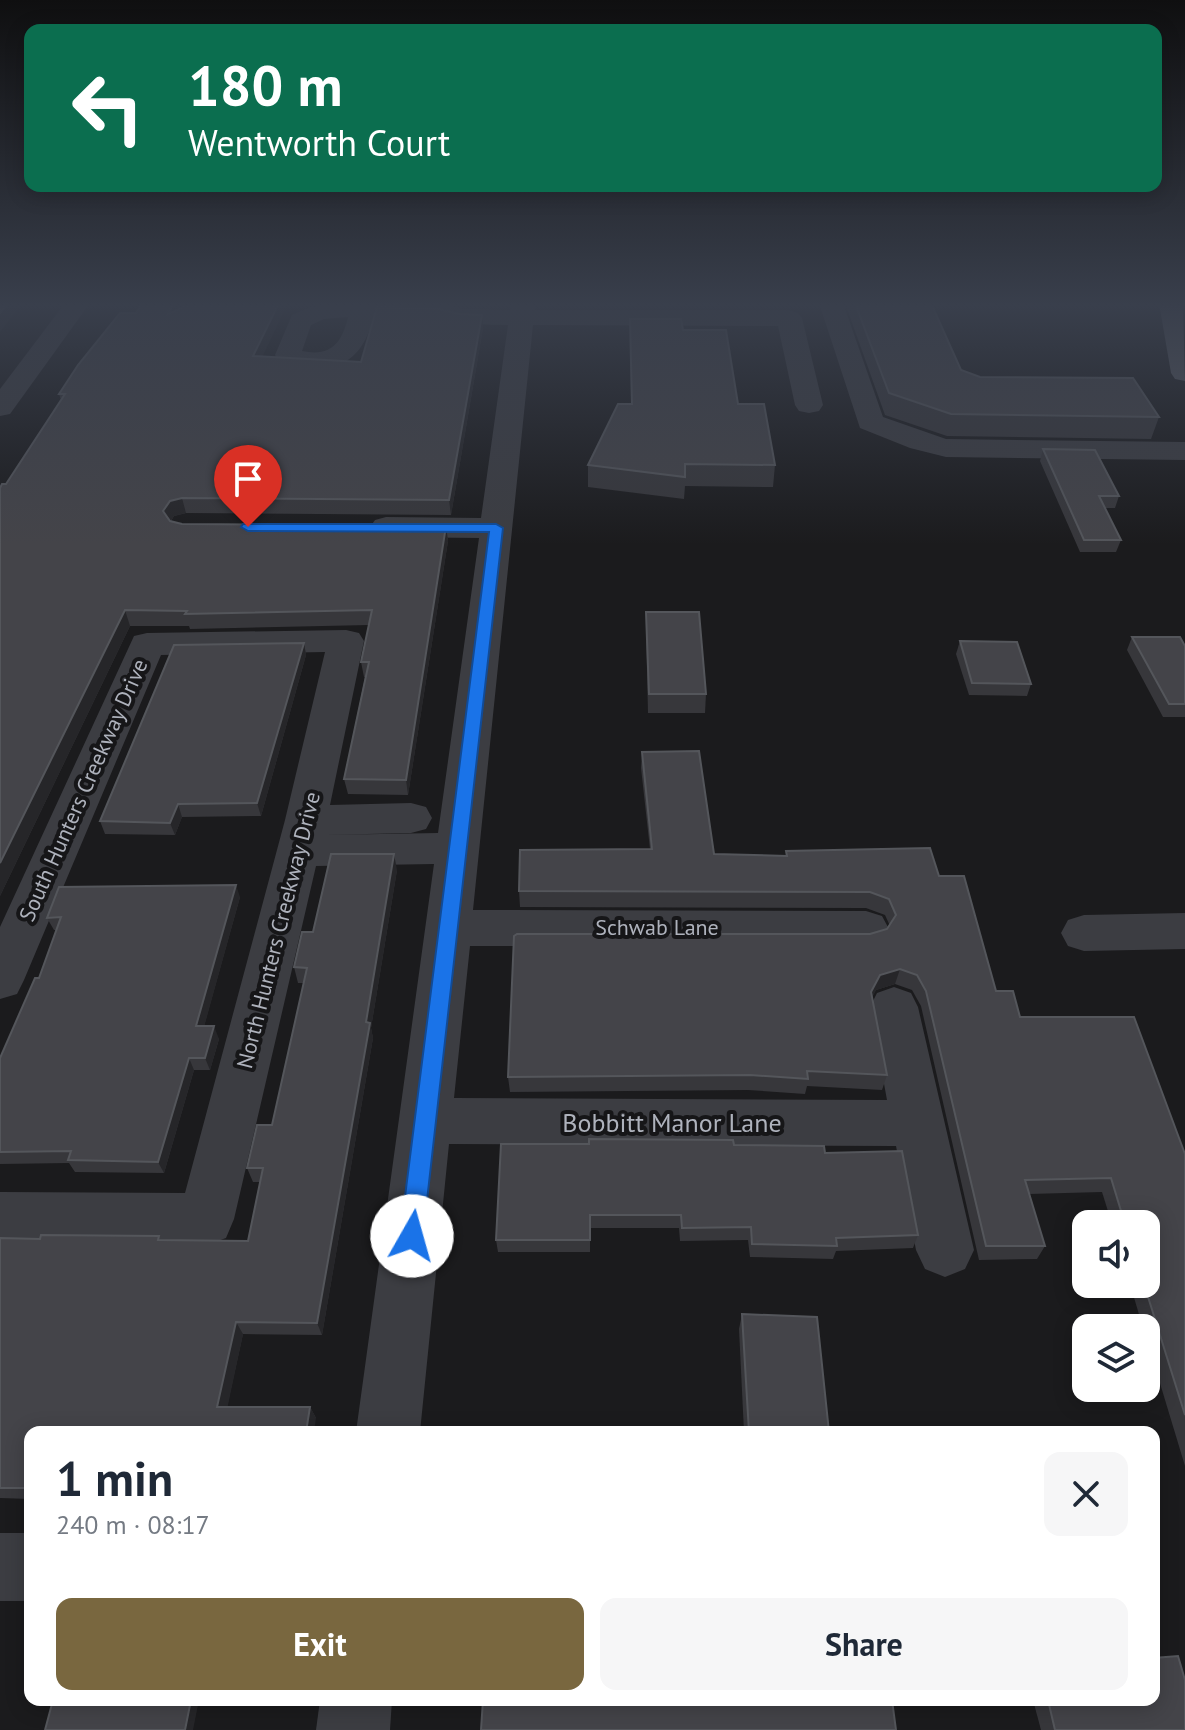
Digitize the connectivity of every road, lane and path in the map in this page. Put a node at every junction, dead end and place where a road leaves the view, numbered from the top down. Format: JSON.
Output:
{"nodes":[{"id":1,"x":18,"y":384,"type":"edge"},
{"id":2,"x":513,"y":384,"type":"edge"},
{"id":3,"x":804,"y":384,"type":"edge"},
{"id":4,"x":857,"y":384,"type":"edge"},
{"id":5,"x":809,"y":405,"type":"dead end"},
{"id":6,"x":0,"y":408,"type":"edge"},
{"id":7,"x":1185,"y":451,"type":"edge"},
{"id":8,"x":357,"y":527,"type":"edge"},
{"id":9,"x":496,"y":528,"type":"junction"},
{"id":10,"x":346,"y":641,"type":"joint"},
{"id":11,"x":460,"y":833,"type":"junction"},
{"id":12,"x":302,"y":836,"type":"junction"},
{"id":13,"x":448,"y":928,"type":"junction"},
{"id":14,"x":866,"y":929,"type":"dead end"},
{"id":15,"x":1185,"y":931,"type":"edge"},
{"id":16,"x":1084,"y":933,"type":"dead end"},
{"id":17,"x":0,"y":980,"type":"edge"},
{"id":18,"x":894,"y":1007,"type":"dead end"},
{"id":19,"x":425,"y":1121,"type":"junction"},
{"id":20,"x":918,"y":1123,"type":"junction"},
{"id":21,"x":0,"y":1218,"type":"edge"},
{"id":22,"x":945,"y":1250,"type":"dead end"},
{"id":23,"x":389,"y":1426,"type":"edge"},
{"id":24,"x":0,"y":1567,"type":"edge"},
{"id":25,"x":24,"y":1567,"type":"edge"},
{"id":26,"x":355,"y":1706,"type":"edge"},
{"id":27,"x":353,"y":1730,"type":"edge"}],
"edges":[{"from":1,"to":6,"type":"street"},
{"from":2,"to":9,"type":"street"},
{"from":3,"to":5,"type":"street"},
{"from":4,"to":7,"type":"street"},
{"from":8,"to":9,"type":"street"},
{"from":9,"to":11,"type":"street"},
{"from":10,"to":12,"type":"street","name":"North Hunters Creekway Drive"},
{"from":10,"to":17,"type":"street","name":"South Hunters Creekway Drive"},
{"from":11,"to":12,"type":"street"},
{"from":11,"to":13,"type":"street"},
{"from":12,"to":21,"type":"street","name":"North Hunters Creekway Drive"},
{"from":13,"to":14,"type":"street","name":"Schwab Lane"},
{"from":13,"to":19,"type":"street"},
{"from":15,"to":16,"type":"street"},
{"from":18,"to":20,"type":"street"},
{"from":19,"to":20,"type":"street","name":"Bobbitt Manor Lane"},
{"from":19,"to":23,"type":"street"},
{"from":20,"to":22,"type":"street"},
{"from":24,"to":25,"type":"street"},
{"from":26,"to":27,"type":"street"}]}
